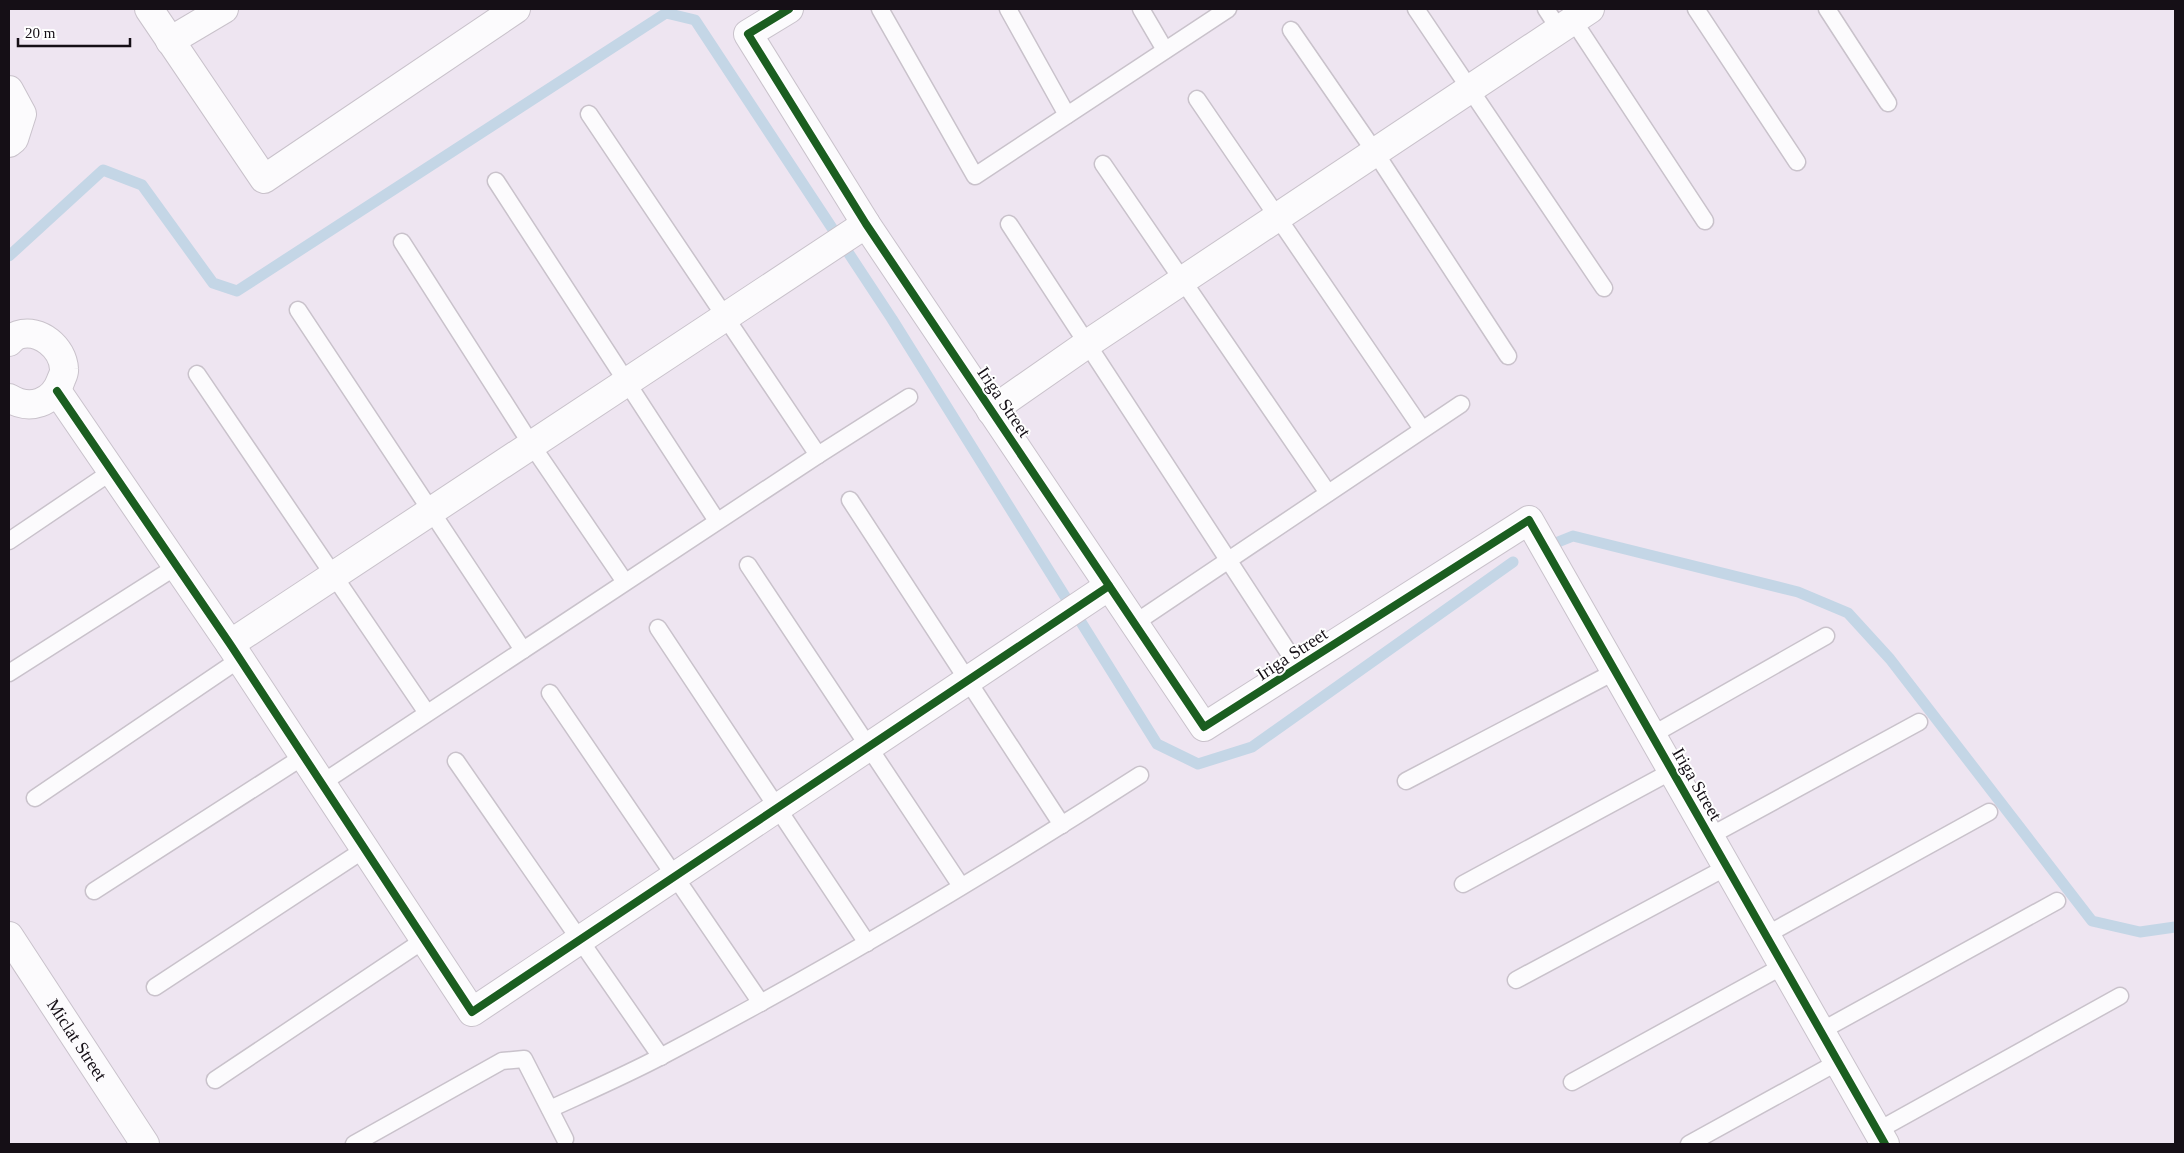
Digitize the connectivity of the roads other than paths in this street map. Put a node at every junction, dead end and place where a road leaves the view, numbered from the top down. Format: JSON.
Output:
{"nodes":[{"id":1,"x":149,"y":9,"type":"edge"},
{"id":2,"x":224,"y":9,"type":"edge"},
{"id":3,"x":516,"y":9,"type":"edge"},
{"id":4,"x":789,"y":9,"type":"edge"},
{"id":5,"x":880,"y":9,"type":"edge"},
{"id":6,"x":1008,"y":9,"type":"edge"},
{"id":7,"x":1141,"y":9,"type":"edge"},
{"id":8,"x":1228,"y":9,"type":"edge"},
{"id":9,"x":1416,"y":9,"type":"edge"},
{"id":10,"x":1696,"y":9,"type":"edge"},
{"id":11,"x":1827,"y":9,"type":"edge"},
{"id":12,"x":1567,"y":17,"type":"edge"},
{"id":13,"x":1291,"y":30,"type":"dead end"},
{"id":14,"x":170,"y":41,"type":"junction"},
{"id":15,"x":1165,"y":50,"type":"junction"},
{"id":16,"x":1472,"y":88,"type":"junction"},
{"id":17,"x":9,"y":90,"type":"edge"},
{"id":18,"x":1197,"y":99,"type":"dead end"},
{"id":19,"x":1888,"y":103,"type":"dead end"},
{"id":20,"x":589,"y":114,"type":"dead end"},
{"id":21,"x":1067,"y":115,"type":"junction"},
{"id":22,"x":9,"y":143,"type":"edge"},
{"id":23,"x":1375,"y":152,"type":"junction"},
{"id":24,"x":1798,"y":162,"type":"dead end"},
{"id":25,"x":1103,"y":164,"type":"dead end"},
{"id":26,"x":496,"y":180,"type":"dead end"},
{"id":27,"x":1277,"y":217,"type":"junction"},
{"id":28,"x":1705,"y":221,"type":"dead end"},
{"id":29,"x":866,"y":224,"type":"junction"},
{"id":30,"x":1009,"y":224,"type":"dead end"},
{"id":31,"x":402,"y":242,"type":"dead end"},
{"id":32,"x":1183,"y":280,"type":"junction"},
{"id":33,"x":1604,"y":288,"type":"dead end"},
{"id":34,"x":298,"y":310,"type":"dead end"},
{"id":35,"x":725,"y":317,"type":"junction"},
{"id":36,"x":9,"y":342,"type":"edge"},
{"id":37,"x":1087,"y":344,"type":"junction"},
{"id":38,"x":1508,"y":356,"type":"dead end"},
{"id":39,"x":197,"y":374,"type":"dead end"},
{"id":40,"x":626,"y":381,"type":"junction"},
{"id":41,"x":57,"y":391,"type":"junction"},
{"id":42,"x":9,"y":398,"type":"edge"},
{"id":43,"x":909,"y":398,"type":"dead end"},
{"id":44,"x":1460,"y":404,"type":"dead end"},
{"id":45,"x":992,"y":411,"type":"junction"},
{"id":46,"x":1422,"y":429,"type":"junction"},
{"id":47,"x":531,"y":444,"type":"junction"},
{"id":48,"x":818,"y":455,"type":"junction"},
{"id":49,"x":111,"y":472,"type":"junction"},
{"id":50,"x":1328,"y":493,"type":"junction"},
{"id":51,"x":850,"y":500,"type":"dead end"},
{"id":52,"x":431,"y":510,"type":"junction"},
{"id":53,"x":717,"y":521,"type":"junction"},
{"id":54,"x":9,"y":541,"type":"edge"},
{"id":55,"x":1228,"y":560,"type":"junction"},
{"id":56,"x":748,"y":565,"type":"dead end"},
{"id":57,"x":177,"y":566,"type":"junction"},
{"id":58,"x":334,"y":575,"type":"junction"},
{"id":59,"x":625,"y":582,"type":"junction"},
{"id":60,"x":1109,"y":586,"type":"junction"},
{"id":61,"x":1134,"y":624,"type":"junction"},
{"id":62,"x":658,"y":628,"type":"dead end"},
{"id":63,"x":1826,"y":636,"type":"dead end"},
{"id":64,"x":523,"y":650,"type":"junction"},
{"id":65,"x":235,"y":652,"type":"junction"},
{"id":66,"x":1298,"y":667,"type":"junction"},
{"id":67,"x":1616,"y":671,"type":"junction"},
{"id":68,"x":9,"y":674,"type":"edge"},
{"id":69,"x":967,"y":680,"type":"junction"},
{"id":70,"x":550,"y":693,"type":"dead end"},
{"id":71,"x":427,"y":713,"type":"junction"},
{"id":72,"x":1919,"y":722,"type":"dead end"},
{"id":73,"x":1652,"y":735,"type":"junction"},
{"id":74,"x":869,"y":746,"type":"junction"},
{"id":75,"x":304,"y":756,"type":"junction"},
{"id":76,"x":456,"y":761,"type":"dead end"},
{"id":77,"x":1672,"y":771,"type":"junction"},
{"id":78,"x":1140,"y":775,"type":"dead end"},
{"id":79,"x":1406,"y":781,"type":"dead end"},
{"id":80,"x":322,"y":783,"type":"junction"},
{"id":81,"x":35,"y":798,"type":"dead end"},
{"id":82,"x":777,"y":808,"type":"junction"},
{"id":83,"x":1989,"y":812,"type":"dead end"},
{"id":84,"x":1062,"y":825,"type":"junction"},
{"id":85,"x":1710,"y":836,"type":"junction"},
{"id":86,"x":365,"y":849,"type":"junction"},
{"id":87,"x":1727,"y":867,"type":"junction"},
{"id":88,"x":674,"y":876,"type":"junction"},
{"id":89,"x":1463,"y":884,"type":"dead end"},
{"id":90,"x":961,"y":886,"type":"junction"},
{"id":91,"x":94,"y":891,"type":"dead end"},
{"id":92,"x":2057,"y":901,"type":"dead end"},
{"id":93,"x":1766,"y":935,"type":"junction"},
{"id":94,"x":9,"y":936,"type":"edge"},
{"id":95,"x":424,"y":940,"type":"junction"},
{"id":96,"x":580,"y":940,"type":"junction"},
{"id":97,"x":867,"y":943,"type":"junction"},
{"id":98,"x":1783,"y":966,"type":"junction"},
{"id":99,"x":1516,"y":980,"type":"dead end"},
{"id":100,"x":156,"y":987,"type":"dead end"},
{"id":101,"x":2120,"y":996,"type":"dead end"},
{"id":102,"x":761,"y":1002,"type":"junction"},
{"id":103,"x":1821,"y":1031,"type":"junction"},
{"id":104,"x":661,"y":1057,"type":"junction"},
{"id":105,"x":1838,"y":1062,"type":"junction"},
{"id":106,"x":215,"y":1080,"type":"dead end"},
{"id":107,"x":1572,"y":1082,"type":"dead end"},
{"id":108,"x":550,"y":1110,"type":"junction"},
{"id":109,"x":1881,"y":1138,"type":"edge"},
{"id":110,"x":565,"y":1139,"type":"dead end"},
{"id":111,"x":145,"y":1144,"type":"edge"},
{"id":112,"x":354,"y":1144,"type":"edge"},
{"id":113,"x":1689,"y":1144,"type":"edge"}],
"edges":[{"from":1,"to":14,"type":"street"},
{"from":2,"to":14,"type":"street"},
{"from":3,"to":14,"type":"street"},
{"from":4,"to":29,"type":"street","name":"Iriga Street"},
{"from":5,"to":21,"type":"lane"},
{"from":6,"to":21,"type":"lane"},
{"from":7,"to":15,"type":"lane"},
{"from":8,"to":15,"type":"lane"},
{"from":9,"to":16,"type":"lane"},
{"from":10,"to":24,"type":"lane"},
{"from":11,"to":19,"type":"lane"},
{"from":12,"to":16,"type":"street"},
{"from":12,"to":28,"type":"lane"},
{"from":13,"to":23,"type":"lane"},
{"from":15,"to":21,"type":"lane"},
{"from":16,"to":23,"type":"street"},
{"from":16,"to":33,"type":"lane"},
{"from":17,"to":22,"type":"street"},
{"from":18,"to":27,"type":"lane"},
{"from":20,"to":35,"type":"lane"},
{"from":23,"to":27,"type":"street"},
{"from":23,"to":38,"type":"lane"},
{"from":25,"to":32,"type":"lane"},
{"from":26,"to":40,"type":"lane"},
{"from":27,"to":32,"type":"street"},
{"from":27,"to":46,"type":"lane"},
{"from":29,"to":35,"type":"street"},
{"from":29,"to":45,"type":"street","name":"Iriga Street"},
{"from":30,"to":37,"type":"lane"},
{"from":31,"to":47,"type":"lane"},
{"from":32,"to":37,"type":"street"},
{"from":32,"to":50,"type":"lane"},
{"from":34,"to":52,"type":"lane"},
{"from":35,"to":40,"type":"street"},
{"from":35,"to":48,"type":"lane"},
{"from":36,"to":41,"type":"street"},
{"from":37,"to":45,"type":"street"},
{"from":37,"to":55,"type":"lane"},
{"from":39,"to":58,"type":"lane"},
{"from":40,"to":47,"type":"street"},
{"from":40,"to":53,"type":"lane"},
{"from":41,"to":42,"type":"street"},
{"from":41,"to":49,"type":"street"},
{"from":43,"to":48,"type":"lane"},
{"from":44,"to":46,"type":"lane"},
{"from":45,"to":60,"type":"street","name":"Iriga Street"},
{"from":46,"to":50,"type":"lane"},
{"from":47,"to":52,"type":"street"},
{"from":47,"to":59,"type":"lane"},
{"from":48,"to":53,"type":"lane"},
{"from":49,"to":54,"type":"lane"},
{"from":49,"to":57,"type":"street"},
{"from":50,"to":55,"type":"lane"},
{"from":51,"to":69,"type":"lane"},
{"from":52,"to":58,"type":"street"},
{"from":52,"to":64,"type":"lane"},
{"from":53,"to":59,"type":"lane"},
{"from":55,"to":61,"type":"lane"},
{"from":55,"to":66,"type":"lane"},
{"from":56,"to":74,"type":"lane"},
{"from":57,"to":65,"type":"street"},
{"from":57,"to":68,"type":"lane"},
{"from":58,"to":65,"type":"street"},
{"from":58,"to":71,"type":"lane"},
{"from":59,"to":64,"type":"lane"},
{"from":60,"to":61,"type":"street","name":"Iriga Street"},
{"from":60,"to":69,"type":"street"},
{"from":61,"to":66,"type":"street","name":"Iriga Street"},
{"from":62,"to":82,"type":"lane"},
{"from":63,"to":73,"type":"lane"},
{"from":64,"to":71,"type":"lane"},
{"from":65,"to":75,"type":"street"},
{"from":65,"to":81,"type":"lane"},
{"from":66,"to":67,"type":"street","name":"Iriga Street"},
{"from":67,"to":73,"type":"street","name":"Iriga Street"},
{"from":67,"to":79,"type":"lane"},
{"from":69,"to":74,"type":"street"},
{"from":69,"to":84,"type":"lane"},
{"from":70,"to":88,"type":"lane"},
{"from":71,"to":80,"type":"lane"},
{"from":72,"to":85,"type":"lane"},
{"from":73,"to":77,"type":"street","name":"Iriga Street"},
{"from":74,"to":82,"type":"street"},
{"from":74,"to":90,"type":"lane"},
{"from":75,"to":80,"type":"street"},
{"from":75,"to":91,"type":"lane"},
{"from":76,"to":96,"type":"lane"},
{"from":77,"to":85,"type":"street","name":"Iriga Street"},
{"from":77,"to":89,"type":"lane"},
{"from":78,"to":84,"type":"lane"},
{"from":80,"to":86,"type":"street"},
{"from":82,"to":88,"type":"street"},
{"from":82,"to":97,"type":"lane"},
{"from":83,"to":93,"type":"lane"},
{"from":84,"to":90,"type":"lane"},
{"from":85,"to":87,"type":"street","name":"Iriga Street"},
{"from":86,"to":95,"type":"street"},
{"from":86,"to":100,"type":"lane"},
{"from":87,"to":93,"type":"street","name":"Iriga Street"},
{"from":87,"to":99,"type":"lane"},
{"from":88,"to":96,"type":"street"},
{"from":88,"to":102,"type":"lane"},
{"from":90,"to":97,"type":"lane"},
{"from":92,"to":103,"type":"lane"},
{"from":93,"to":98,"type":"street","name":"Iriga Street"},
{"from":94,"to":111,"type":"street","name":"Miclat Street"},
{"from":95,"to":96,"type":"street"},
{"from":95,"to":106,"type":"lane"},
{"from":96,"to":104,"type":"lane"},
{"from":97,"to":102,"type":"lane"},
{"from":98,"to":103,"type":"street","name":"Iriga Street"},
{"from":98,"to":107,"type":"lane"},
{"from":101,"to":109,"type":"lane"},
{"from":102,"to":104,"type":"lane"},
{"from":103,"to":105,"type":"street","name":"Iriga Street"},
{"from":104,"to":108,"type":"lane"},
{"from":105,"to":109,"type":"street","name":"Iriga Street"},
{"from":105,"to":113,"type":"lane"},
{"from":108,"to":110,"type":"lane"},
{"from":108,"to":112,"type":"lane"}]}
